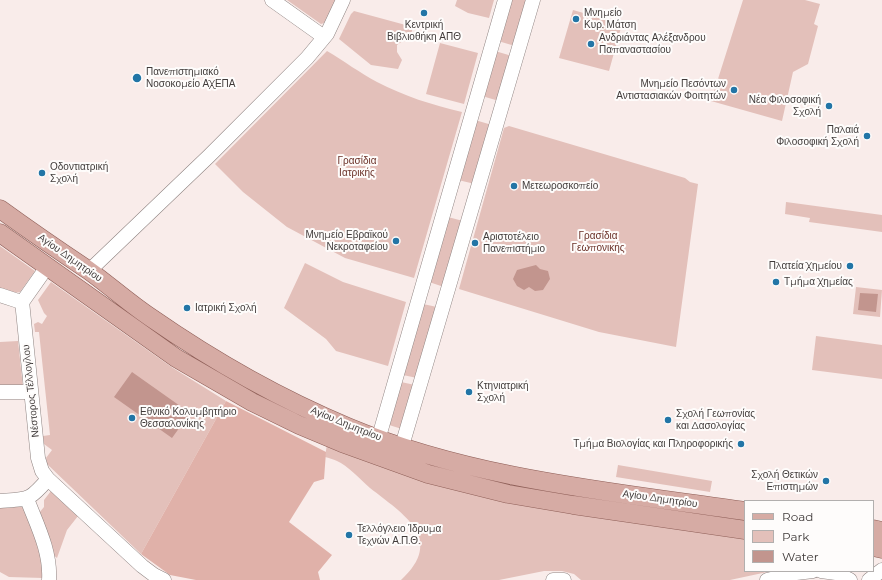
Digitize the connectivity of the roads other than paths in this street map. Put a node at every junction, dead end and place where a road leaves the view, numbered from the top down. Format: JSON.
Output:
{"nodes":[{"id":1,"x":272,"y":0,"type":"edge"},
{"id":2,"x":343,"y":0,"type":"edge"},
{"id":3,"x":505,"y":0,"type":"edge"},
{"id":4,"x":533,"y":0,"type":"edge"},
{"id":5,"x":324,"y":37,"type":"junction"},
{"id":6,"x":0,"y":209,"type":"edge"},
{"id":7,"x":0,"y":233,"type":"edge"},
{"id":8,"x":47,"y":267,"type":"junction"},
{"id":9,"x":89,"y":272,"type":"junction"},
{"id":10,"x":0,"y":294,"type":"edge"},
{"id":11,"x":22,"y":301,"type":"junction"},
{"id":12,"x":0,"y":392,"type":"edge"},
{"id":13,"x":31,"y":392,"type":"junction"},
{"id":14,"x":376,"y":446,"type":"junction"},
{"id":15,"x":403,"y":446,"type":"junction"},
{"id":16,"x":397,"y":463,"type":"junction"},
{"id":17,"x":48,"y":479,"type":"junction"},
{"id":18,"x":27,"y":498,"type":"junction"},
{"id":19,"x":0,"y":500,"type":"edge"},
{"id":20,"x":744,"y":511,"type":"edge"},
{"id":21,"x":744,"y":530,"type":"edge"},
{"id":22,"x":882,"y":570,"type":"edge"},
{"id":23,"x":804,"y":572,"type":"edge"},
{"id":24,"x":828,"y":572,"type":"edge"},
{"id":25,"x":160,"y":579,"type":"edge"},
{"id":26,"x":49,"y":580,"type":"edge"},
{"id":27,"x":553,"y":580,"type":"edge"},
{"id":28,"x":564,"y":580,"type":"edge"},
{"id":29,"x":766,"y":580,"type":"edge"},
{"id":30,"x":850,"y":580,"type":"edge"},
{"id":31,"x":869,"y":580,"type":"edge"}],
"edges":[{"from":1,"to":5,"type":"street"},
{"from":2,"to":5,"type":"street"},
{"from":3,"to":14,"type":"street"},
{"from":4,"to":15,"type":"street"},
{"from":5,"to":9,"type":"street"},
{"from":6,"to":9,"type":"main road","name":"Αγίου Δημητρίου"},
{"from":7,"to":8,"type":"main road","name":"Αγίου Δημητρίου"},
{"from":8,"to":11,"type":"street"},
{"from":8,"to":14,"type":"main road","name":"Αγίου Δημητρίου"},
{"from":9,"to":14,"type":"main road","name":"Αγίου Δημητρίου"},
{"from":10,"to":11,"type":"street"},
{"from":11,"to":13,"type":"street","name":"Νέστορος Τέλλογλου"},
{"from":12,"to":13,"type":"street"},
{"from":13,"to":17,"type":"street","name":"Νέστορος Τέλλογλου"},
{"from":14,"to":15,"type":"main road","name":"Αγίου Δημητρίου"},
{"from":14,"to":16,"type":"main road","name":"Αγίου Δημητρίου"},
{"from":15,"to":16,"type":"street"},
{"from":15,"to":20,"type":"main road","name":"Αγίου Δημητρίου"},
{"from":16,"to":21,"type":"main road","name":"Αγίου Δημητρίου"},
{"from":17,"to":18,"type":"street"},
{"from":17,"to":25,"type":"street","name":"Νέστορος Τέλλογλου"},
{"from":18,"to":19,"type":"street"},
{"from":18,"to":26,"type":"street"},
{"from":22,"to":31,"type":"street"},
{"from":23,"to":29,"type":"street"},
{"from":24,"to":30,"type":"street"},
{"from":27,"to":28,"type":"street"}]}
